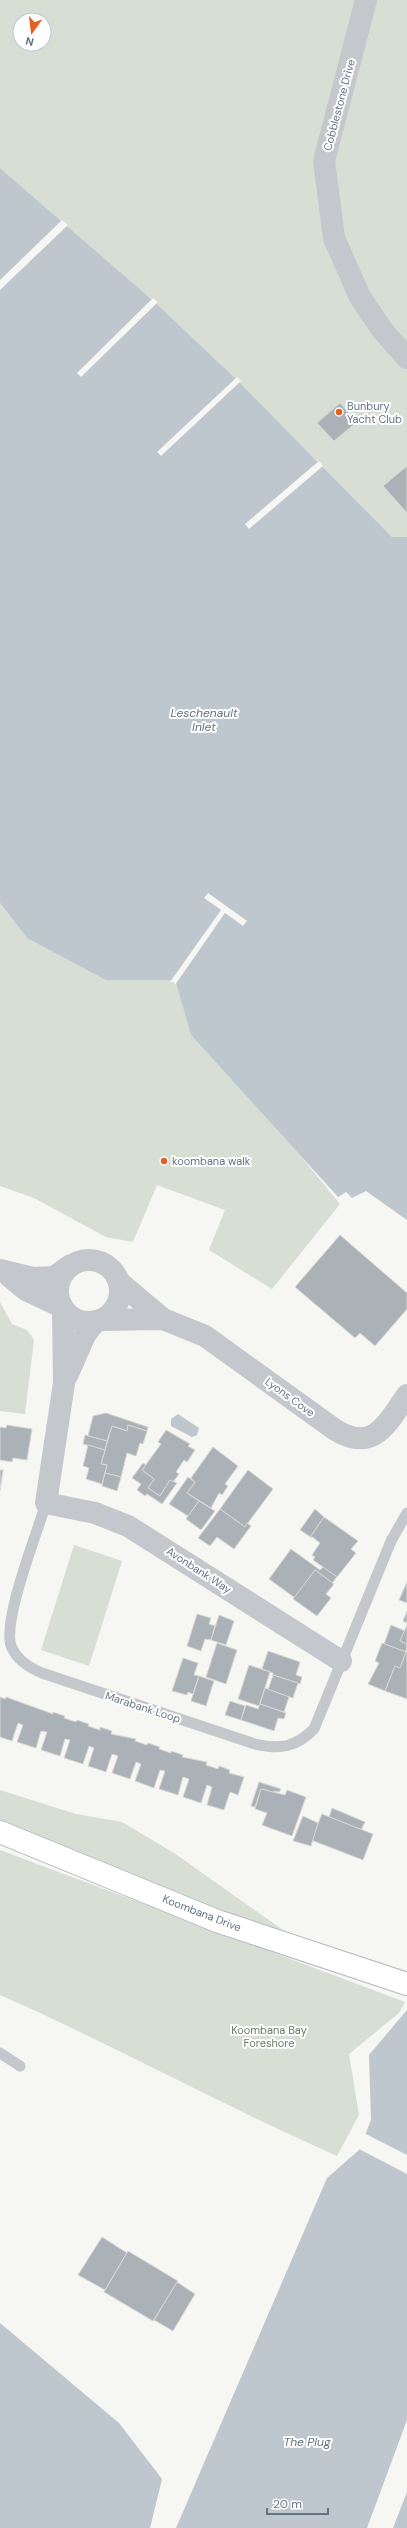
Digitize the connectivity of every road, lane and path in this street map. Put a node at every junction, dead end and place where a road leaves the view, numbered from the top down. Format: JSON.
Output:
{"nodes":[{"id":1,"x":366,"y":0,"type":"edge"},
{"id":2,"x":407,"y":358,"type":"edge"},
{"id":3,"x":70,"y":1266,"type":"junction"},
{"id":4,"x":2,"y":1271,"type":"edge"},
{"id":5,"x":119,"y":1282,"type":"junction"},
{"id":6,"x":62,"y":1308,"type":"junction"},
{"id":7,"x":163,"y":1319,"type":"junction"},
{"id":8,"x":98,"y":1320,"type":"junction"},
{"id":9,"x":64,"y":1383,"type":"junction"},
{"id":10,"x":407,"y":1395,"type":"edge"},
{"id":11,"x":46,"y":1503,"type":"junction"},
{"id":12,"x":407,"y":1513,"type":"edge"},
{"id":13,"x":341,"y":1661,"type":"junction"},
{"id":14,"x":0,"y":1832,"type":"edge"},
{"id":15,"x":405,"y":1983,"type":"edge"},
{"id":16,"x":0,"y":2053,"type":"edge"},
{"id":17,"x":20,"y":2066,"type":"dead end"}],
"edges":[{"from":1,"to":2,"type":"street","name":"Cobblestone Drive"},
{"from":3,"to":4,"type":"street"},
{"from":3,"to":5,"type":"street"},
{"from":3,"to":6,"type":"street"},
{"from":4,"to":6,"type":"street"},
{"from":5,"to":7,"type":"street","name":"Lyons Cove"},
{"from":5,"to":8,"type":"street"},
{"from":6,"to":8,"type":"street"},
{"from":6,"to":9,"type":"street","name":"Marabank Loop"},
{"from":7,"to":8,"type":"street","name":"Lyons Cove"},
{"from":7,"to":10,"type":"street","name":"Lyons Cove"},
{"from":8,"to":9,"type":"street","name":"Marabank Loop"},
{"from":9,"to":11,"type":"street","name":"Marabank Loop"},
{"from":11,"to":13,"type":"street","name":"Avonbank Way"},
{"from":11,"to":13,"type":"lane","name":"Marabank Loop"},
{"from":12,"to":13,"type":"lane","name":"Marabank Loop"},
{"from":14,"to":15,"type":"main road","name":"Koombana Drive"},
{"from":16,"to":17,"type":"lane"}]}
